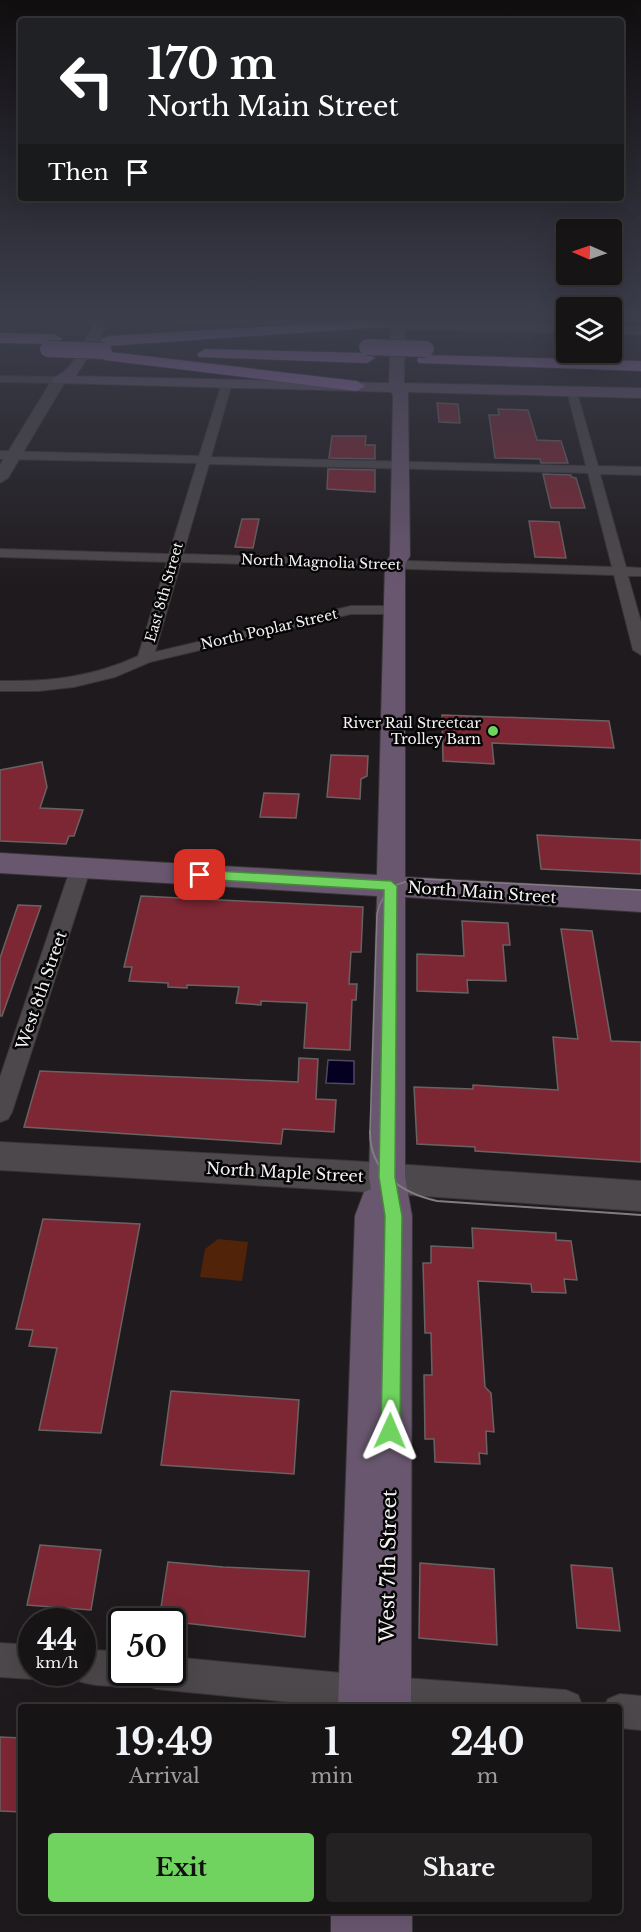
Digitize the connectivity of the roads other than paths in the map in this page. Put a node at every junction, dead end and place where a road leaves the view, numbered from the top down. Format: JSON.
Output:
{"nodes":[{"id":1,"x":39,"y":409,"type":"edge"},
{"id":2,"x":219,"y":409,"type":"edge"},
{"id":3,"x":400,"y":409,"type":"edge"},
{"id":4,"x":577,"y":409,"type":"edge"},
{"id":5,"x":7,"y":455,"type":"edge"},
{"id":6,"x":203,"y":460,"type":"junction"},
{"id":7,"x":395,"y":465,"type":"junction"},
{"id":8,"x":592,"y":470,"type":"junction"},
{"id":9,"x":641,"y":471,"type":"edge"},
{"id":10,"x":0,"y":478,"type":"edge"},
{"id":11,"x":0,"y":553,"type":"edge"},
{"id":12,"x":174,"y":558,"type":"junction"},
{"id":13,"x":395,"y":564,"type":"junction"},
{"id":14,"x":620,"y":571,"type":"junction"},
{"id":15,"x":641,"y":572,"type":"edge"},
{"id":16,"x":394,"y":610,"type":"junction"},
{"id":17,"x":641,"y":650,"type":"edge"},
{"id":18,"x":145,"y":659,"type":"junction"},
{"id":19,"x":1,"y":686,"type":"edge"},
{"id":20,"x":0,"y":864,"type":"edge"},
{"id":21,"x":81,"y":867,"type":"junction"},
{"id":22,"x":391,"y":886,"type":"junction"},
{"id":23,"x":641,"y":901,"type":"edge"},
{"id":24,"x":0,"y":1112,"type":"edge"},
{"id":25,"x":0,"y":1156,"type":"edge"},
{"id":26,"x":387,"y":1178,"type":"junction"},
{"id":27,"x":641,"y":1196,"type":"edge"},
{"id":28,"x":0,"y":1659,"type":"edge"},
{"id":29,"x":18,"y":1661,"type":"edge"},
{"id":30,"x":186,"y":1676,"type":"edge"},
{"id":31,"x":375,"y":1700,"type":"edge"},
{"id":32,"x":484,"y":1704,"type":"edge"},
{"id":33,"x":622,"y":1711,"type":"edge"},
{"id":34,"x":641,"y":1713,"type":"edge"},
{"id":35,"x":358,"y":1914,"type":"edge"},
{"id":36,"x":385,"y":1914,"type":"edge"},
{"id":37,"x":358,"y":1932,"type":"edge"},
{"id":38,"x":385,"y":1932,"type":"edge"}],
"edges":[{"from":1,"to":5,"type":"street"},
{"from":2,"to":6,"type":"street","name":"East 8th Street"},
{"from":3,"to":7,"type":"main road","name":"West 7th Street"},
{"from":4,"to":8,"type":"street"},
{"from":5,"to":6,"type":"street"},
{"from":5,"to":10,"type":"street"},
{"from":6,"to":7,"type":"street"},
{"from":6,"to":12,"type":"street","name":"East 8th Street"},
{"from":7,"to":8,"type":"street"},
{"from":7,"to":13,"type":"main road","name":"West 7th Street"},
{"from":8,"to":9,"type":"street"},
{"from":8,"to":14,"type":"street"},
{"from":11,"to":12,"type":"street","name":"North Magnolia Street"},
{"from":12,"to":13,"type":"street","name":"North Magnolia Street"},
{"from":12,"to":18,"type":"street","name":"East 8th Street"},
{"from":13,"to":14,"type":"street","name":"North Magnolia Street"},
{"from":13,"to":16,"type":"main road","name":"West 7th Street"},
{"from":14,"to":15,"type":"street","name":"North Magnolia Street"},
{"from":14,"to":17,"type":"street"},
{"from":16,"to":18,"type":"street","name":"North Poplar Street"},
{"from":16,"to":22,"type":"main road","name":"West 7th Street"},
{"from":18,"to":19,"type":"street","name":"East 8th Street"},
{"from":20,"to":21,"type":"main road","name":"North Main Street"},
{"from":21,"to":22,"type":"main road","name":"North Main Street"},
{"from":21,"to":24,"type":"street","name":"West 8th Street"},
{"from":22,"to":23,"type":"main road","name":"North Main Street"},
{"from":22,"to":26,"type":"main road","name":"West 7th Street"},
{"from":25,"to":26,"type":"street","name":"North Maple Street"},
{"from":26,"to":27,"type":"street","name":"North Maple Street"},
{"from":26,"to":31,"type":"main road","name":"West 7th Street"},
{"from":28,"to":29,"type":"street"},
{"from":30,"to":31,"type":"street"},
{"from":31,"to":32,"type":"street"},
{"from":33,"to":34,"type":"street"},
{"from":35,"to":37,"type":"main road"},
{"from":36,"to":38,"type":"main road"}]}
